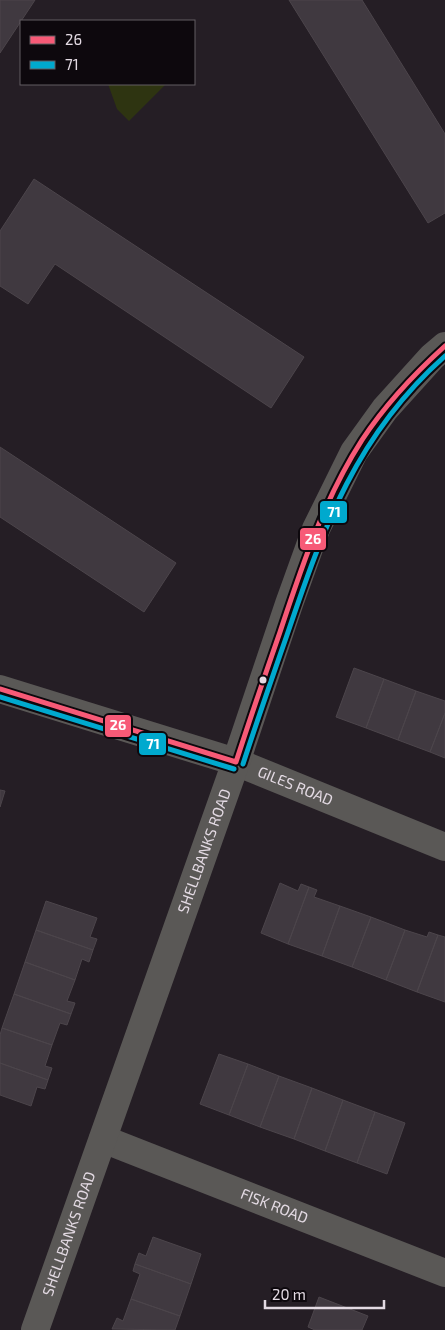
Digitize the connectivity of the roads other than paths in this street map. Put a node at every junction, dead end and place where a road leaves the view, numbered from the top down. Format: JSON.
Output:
{"nodes":[{"id":1,"x":445,"y":346,"type":"edge"},
{"id":2,"x":0,"y":689,"type":"edge"},
{"id":3,"x":236,"y":762,"type":"junction"},
{"id":4,"x":445,"y":847,"type":"edge"},
{"id":5,"x":103,"y":1139,"type":"junction"},
{"id":6,"x":445,"y":1273,"type":"edge"},
{"id":7,"x":35,"y":1330,"type":"edge"}],
"edges":[{"from":1,"to":3,"type":"street","name":"SHELLBANKS ROAD"},
{"from":2,"to":3,"type":"street","name":"GILES ROAD"},
{"from":3,"to":4,"type":"street","name":"GILES ROAD"},
{"from":3,"to":5,"type":"street","name":"SHELLBANKS ROAD"},
{"from":5,"to":6,"type":"street","name":"FISK ROAD"},
{"from":5,"to":7,"type":"street","name":"SHELLBANKS ROAD"}]}
